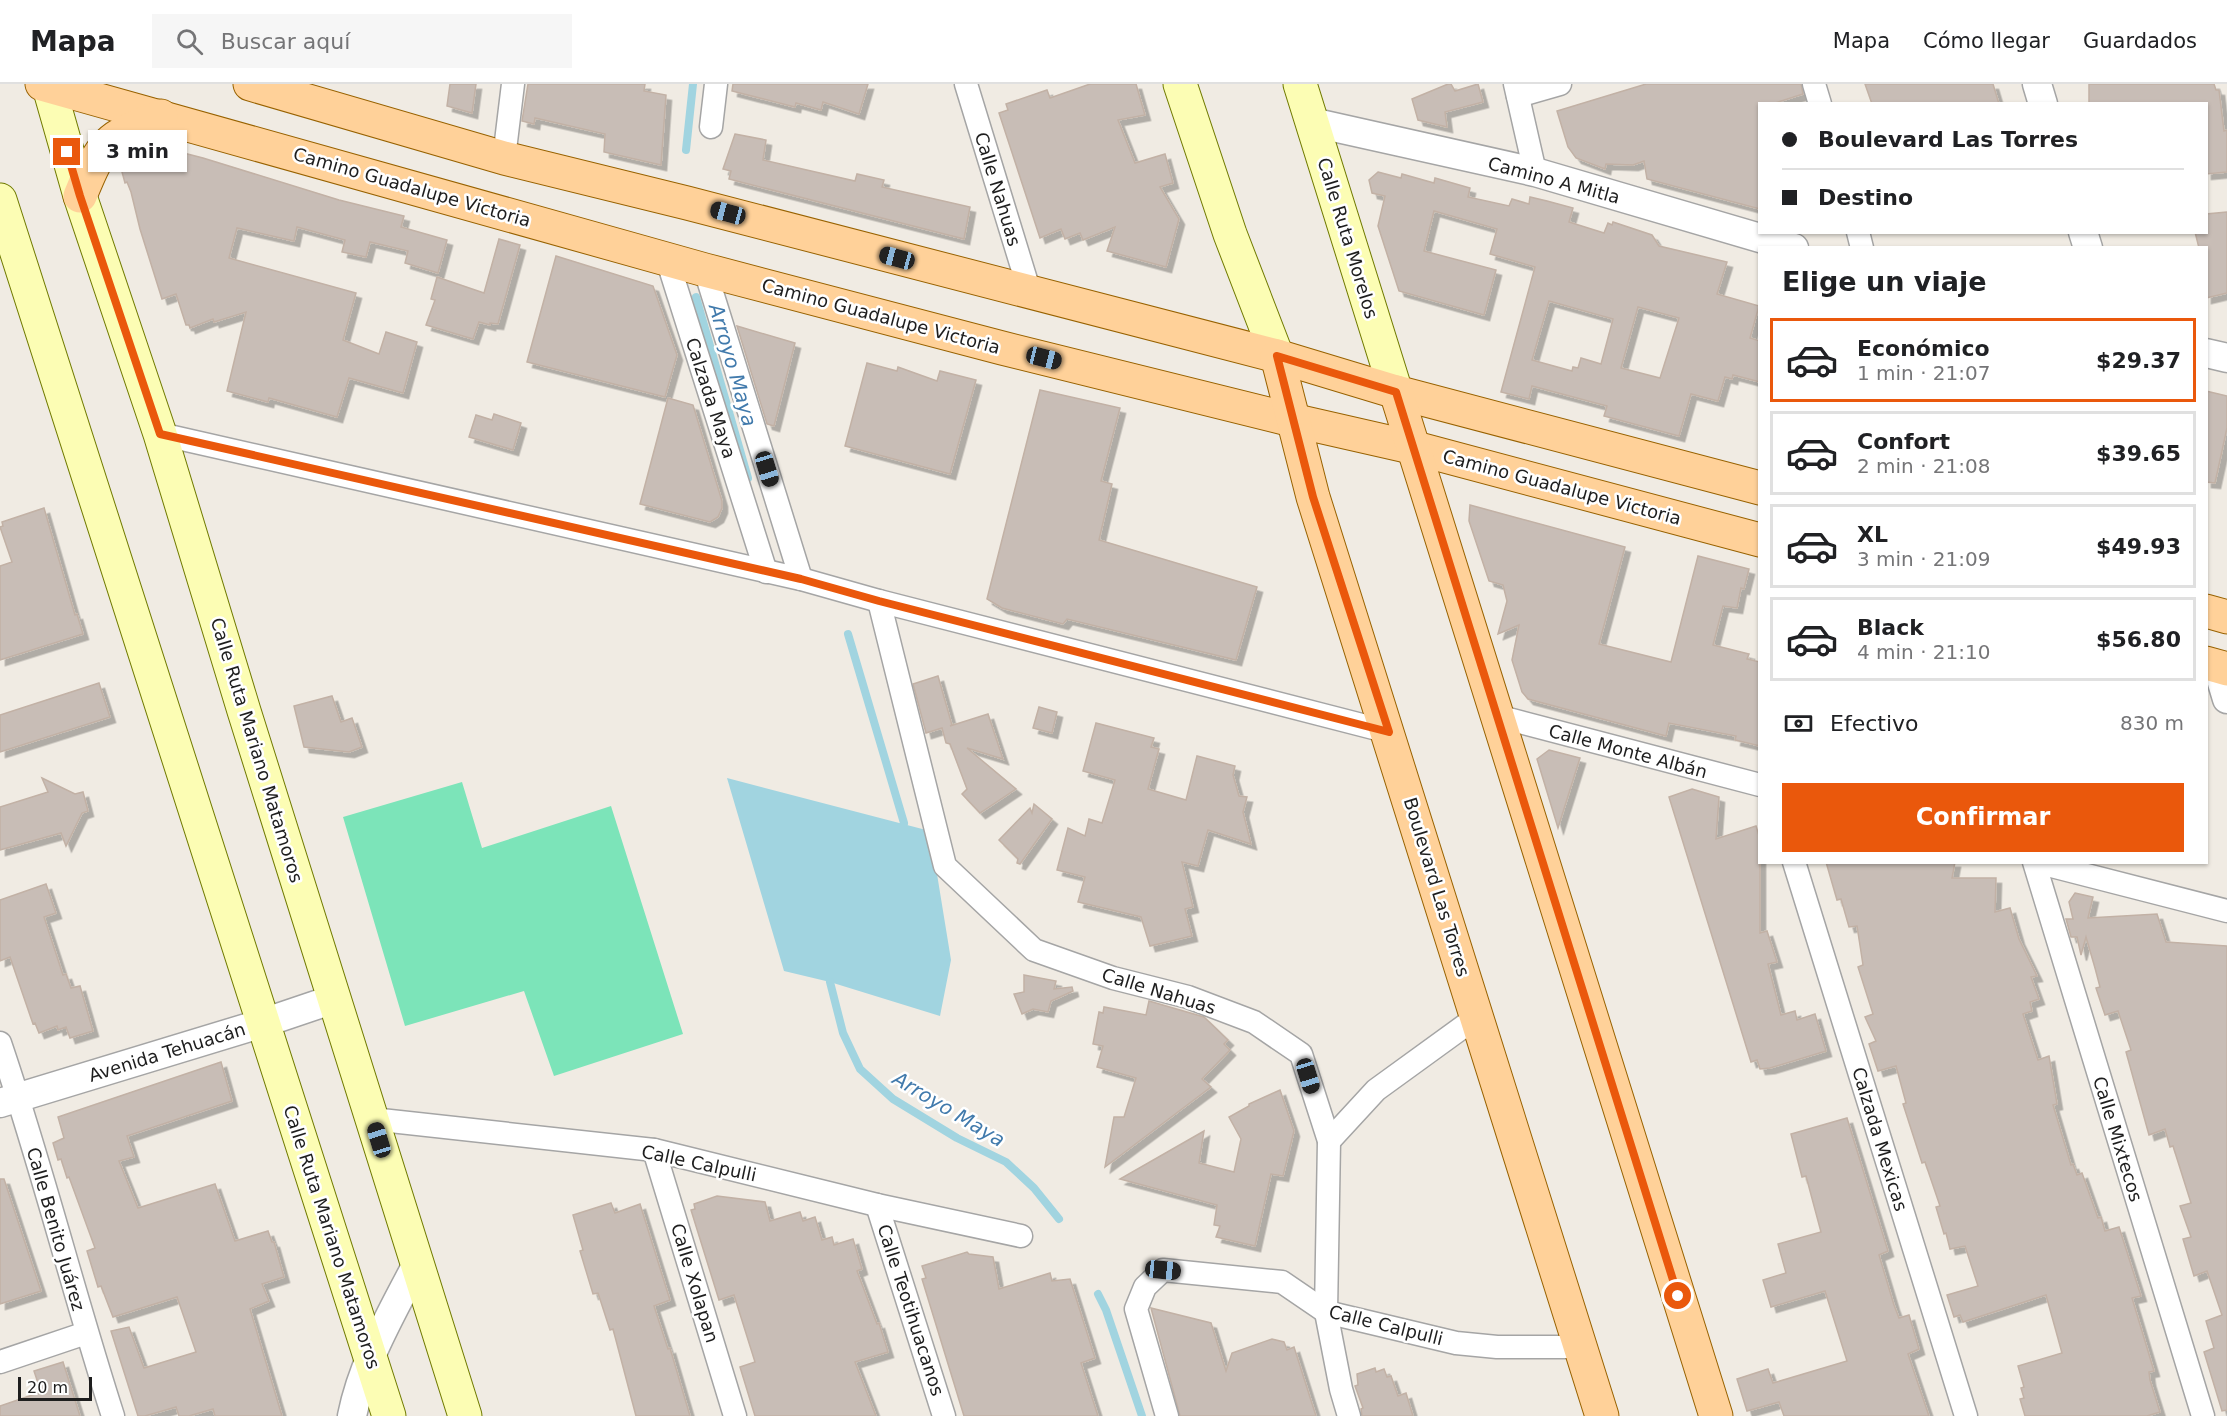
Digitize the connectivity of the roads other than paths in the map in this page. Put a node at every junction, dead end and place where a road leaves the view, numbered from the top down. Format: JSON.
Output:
{"nodes":[{"id":1,"x":250,"y":84,"type":"edge"},
{"id":2,"x":513,"y":84,"type":"edge"},
{"id":3,"x":716,"y":84,"type":"edge"},
{"id":4,"x":966,"y":84,"type":"edge"},
{"id":5,"x":1180,"y":84,"type":"edge"},
{"id":6,"x":1300,"y":84,"type":"edge"},
{"id":7,"x":1560,"y":84,"type":"edge"},
{"id":8,"x":1814,"y":84,"type":"edge"},
{"id":9,"x":2037,"y":84,"type":"edge"},
{"id":10,"x":46,"y":85,"type":"edge"},
{"id":11,"x":1517,"y":90,"type":"edge"},
{"id":12,"x":301,"y":91,"type":"edge"},
{"id":13,"x":1819,"y":102,"type":"edge"},
{"id":14,"x":2042,"y":102,"type":"edge"},
{"id":15,"x":160,"y":116,"type":"junction"},
{"id":16,"x":1311,"y":122,"type":"junction"},
{"id":17,"x":711,"y":127,"type":"dead end"},
{"id":18,"x":504,"y":158,"type":"junction"},
{"id":19,"x":1535,"y":172,"type":"junction"},
{"id":20,"x":80,"y":196,"type":"junction"},
{"id":21,"x":0,"y":200,"type":"edge"},
{"id":22,"x":1787,"y":246,"type":"edge"},
{"id":23,"x":667,"y":259,"type":"junction"},
{"id":24,"x":705,"y":270,"type":"junction"},
{"id":25,"x":1030,"y":293,"type":"junction"},
{"id":26,"x":2208,"y":353,"type":"edge"},
{"id":27,"x":1277,"y":356,"type":"junction"},
{"id":28,"x":2227,"y":358,"type":"edge"},
{"id":29,"x":1396,"y":392,"type":"junction"},
{"id":30,"x":1292,"y":420,"type":"junction"},
{"id":31,"x":160,"y":434,"type":"junction"},
{"id":32,"x":1415,"y":448,"type":"junction"},
{"id":33,"x":1758,"y":487,"type":"edge"},
{"id":34,"x":1758,"y":539,"type":"edge"},
{"id":35,"x":766,"y":572,"type":"junction"},
{"id":36,"x":801,"y":579,"type":"junction"},
{"id":37,"x":879,"y":601,"type":"junction"},
{"id":38,"x":2208,"y":612,"type":"edge"},
{"id":39,"x":2227,"y":617,"type":"edge"},
{"id":40,"x":2217,"y":666,"type":"edge"},
{"id":41,"x":2227,"y":699,"type":"edge"},
{"id":42,"x":1497,"y":716,"type":"junction"},
{"id":43,"x":1389,"y":732,"type":"junction"},
{"id":44,"x":1758,"y":784,"type":"edge"},
{"id":45,"x":1795,"y":864,"type":"edge"},
{"id":46,"x":2036,"y":864,"type":"edge"},
{"id":47,"x":2043,"y":864,"type":"edge"},
{"id":48,"x":2227,"y":911,"type":"edge"},
{"id":49,"x":334,"y":999,"type":"junction"},
{"id":50,"x":1478,"y":1016,"type":"junction"},
{"id":51,"x":263,"y":1023,"type":"junction"},
{"id":52,"x":0,"y":1043,"type":"edge"},
{"id":53,"x":9,"y":1100,"type":"edge"},
{"id":54,"x":372,"y":1119,"type":"junction"},
{"id":55,"x":1329,"y":1141,"type":"junction"},
{"id":56,"x":654,"y":1150,"type":"junction"},
{"id":57,"x":877,"y":1205,"type":"junction"},
{"id":58,"x":1021,"y":1236,"type":"dead end"},
{"id":59,"x":417,"y":1264,"type":"junction"},
{"id":60,"x":1326,"y":1312,"type":"junction"},
{"id":61,"x":86,"y":1333,"type":"junction"},
{"id":62,"x":1581,"y":1347,"type":"junction"},
{"id":63,"x":370,"y":1355,"type":"junction"},
{"id":64,"x":0,"y":1362,"type":"edge"},
{"id":65,"x":113,"y":1416,"type":"edge"},
{"id":66,"x":352,"y":1416,"type":"edge"},
{"id":67,"x":389,"y":1416,"type":"edge"},
{"id":68,"x":465,"y":1416,"type":"edge"},
{"id":69,"x":735,"y":1416,"type":"edge"},
{"id":70,"x":944,"y":1416,"type":"edge"},
{"id":71,"x":1167,"y":1416,"type":"edge"},
{"id":72,"x":1348,"y":1416,"type":"edge"},
{"id":73,"x":1602,"y":1416,"type":"edge"},
{"id":74,"x":1716,"y":1416,"type":"edge"},
{"id":75,"x":1966,"y":1416,"type":"edge"},
{"id":76,"x":2203,"y":1416,"type":"edge"}],
"edges":[{"from":1,"to":12,"type":"main road"},
{"from":2,"to":18,"type":"street"},
{"from":3,"to":17,"type":"street"},
{"from":4,"to":25,"type":"street","name":"Calle Nahuas"},
{"from":5,"to":27,"type":"main road"},
{"from":6,"to":16,"type":"main road","name":"Calle Ruta Morelos"},
{"from":7,"to":11,"type":"street"},
{"from":8,"to":13,"type":"street"},
{"from":9,"to":14,"type":"street"},
{"from":10,"to":15,"type":"main road","name":"Camino Guadalupe Victoria"},
{"from":10,"to":20,"type":"main road","name":"Calle Ruta Mariano Matamoros"},
{"from":11,"to":19,"type":"street"},
{"from":12,"to":18,"type":"main road"},
{"from":15,"to":20,"type":"main road"},
{"from":15,"to":23,"type":"main road","name":"Camino Guadalupe Victoria"},
{"from":16,"to":19,"type":"street","name":"Camino A Mitla"},
{"from":16,"to":29,"type":"main road","name":"Calle Ruta Morelos"},
{"from":18,"to":25,"type":"main road"},
{"from":19,"to":22,"type":"street","name":"Camino A Mitla"},
{"from":20,"to":31,"type":"main road","name":"Calle Ruta Mariano Matamoros"},
{"from":21,"to":51,"type":"main road","name":"Calle Ruta Mariano Matamoros"},
{"from":23,"to":24,"type":"main road","name":"Camino Guadalupe Victoria"},
{"from":23,"to":35,"type":"street","name":"Calzada Maya"},
{"from":24,"to":30,"type":"main road","name":"Camino Guadalupe Victoria"},
{"from":24,"to":36,"type":"street","name":"Calzada Maya"},
{"from":25,"to":27,"type":"main road"},
{"from":26,"to":28,"type":"street"},
{"from":27,"to":29,"type":"main road"},
{"from":27,"to":30,"type":"main road","name":"Boulevard Las Torres"},
{"from":29,"to":32,"type":"main road"},
{"from":29,"to":33,"type":"main road"},
{"from":30,"to":32,"type":"main road","name":"Camino Guadalupe Victoria"},
{"from":30,"to":43,"type":"main road","name":"Boulevard Las Torres"},
{"from":31,"to":35,"type":"street"},
{"from":31,"to":49,"type":"main road","name":"Calle Ruta Mariano Matamoros"},
{"from":32,"to":34,"type":"main road","name":"Camino Guadalupe Victoria"},
{"from":32,"to":42,"type":"main road"},
{"from":35,"to":36,"type":"street"},
{"from":36,"to":37,"type":"street"},
{"from":37,"to":43,"type":"street"},
{"from":37,"to":55,"type":"street","name":"Calle Nahuas"},
{"from":38,"to":39,"type":"main road"},
{"from":40,"to":41,"type":"street"},
{"from":42,"to":44,"type":"street","name":"Calle Monte Albán"},
{"from":42,"to":74,"type":"main road"},
{"from":43,"to":50,"type":"main road","name":"Boulevard Las Torres"},
{"from":45,"to":75,"type":"street","name":"Calzada Mexicas"},
{"from":46,"to":76,"type":"street","name":"Calle Mixtecos"},
{"from":47,"to":48,"type":"street"},
{"from":49,"to":51,"type":"street","name":"Avenida Tehuacán"},
{"from":49,"to":54,"type":"main road","name":"Calle Ruta Mariano Matamoros"},
{"from":50,"to":55,"type":"street"},
{"from":50,"to":62,"type":"main road","name":"Boulevard Las Torres"},
{"from":51,"to":53,"type":"street","name":"Avenida Tehuacán"},
{"from":51,"to":63,"type":"main road","name":"Calle Ruta Mariano Matamoros"},
{"from":52,"to":53,"type":"street","name":"Calle Benito Juárez"},
{"from":53,"to":61,"type":"street","name":"Calle Benito Juárez"},
{"from":54,"to":56,"type":"street","name":"Calle Calpulli"},
{"from":54,"to":59,"type":"main road","name":"Calle Ruta Mariano Matamoros"},
{"from":55,"to":60,"type":"street","name":"Calle Nahuas"},
{"from":56,"to":57,"type":"street","name":"Calle Calpulli"},
{"from":56,"to":69,"type":"street","name":"Calle Xolapan"},
{"from":57,"to":58,"type":"street","name":"Calle Calpulli"},
{"from":57,"to":70,"type":"street","name":"Calle Teotihuacanos"},
{"from":59,"to":63,"type":"street"},
{"from":59,"to":68,"type":"main road","name":"Calle Ruta Mariano Matamoros"},
{"from":60,"to":62,"type":"street","name":"Calle Calpulli"},
{"from":60,"to":71,"type":"street","name":"Calle Calpulli"},
{"from":60,"to":72,"type":"street","name":"Calle Nahuas"},
{"from":61,"to":64,"type":"street"},
{"from":61,"to":65,"type":"street","name":"Calle Benito Juárez"},
{"from":62,"to":73,"type":"main road","name":"Boulevard Las Torres"},
{"from":63,"to":66,"type":"street"},
{"from":63,"to":67,"type":"main road","name":"Calle Ruta Mariano Matamoros"}]}
